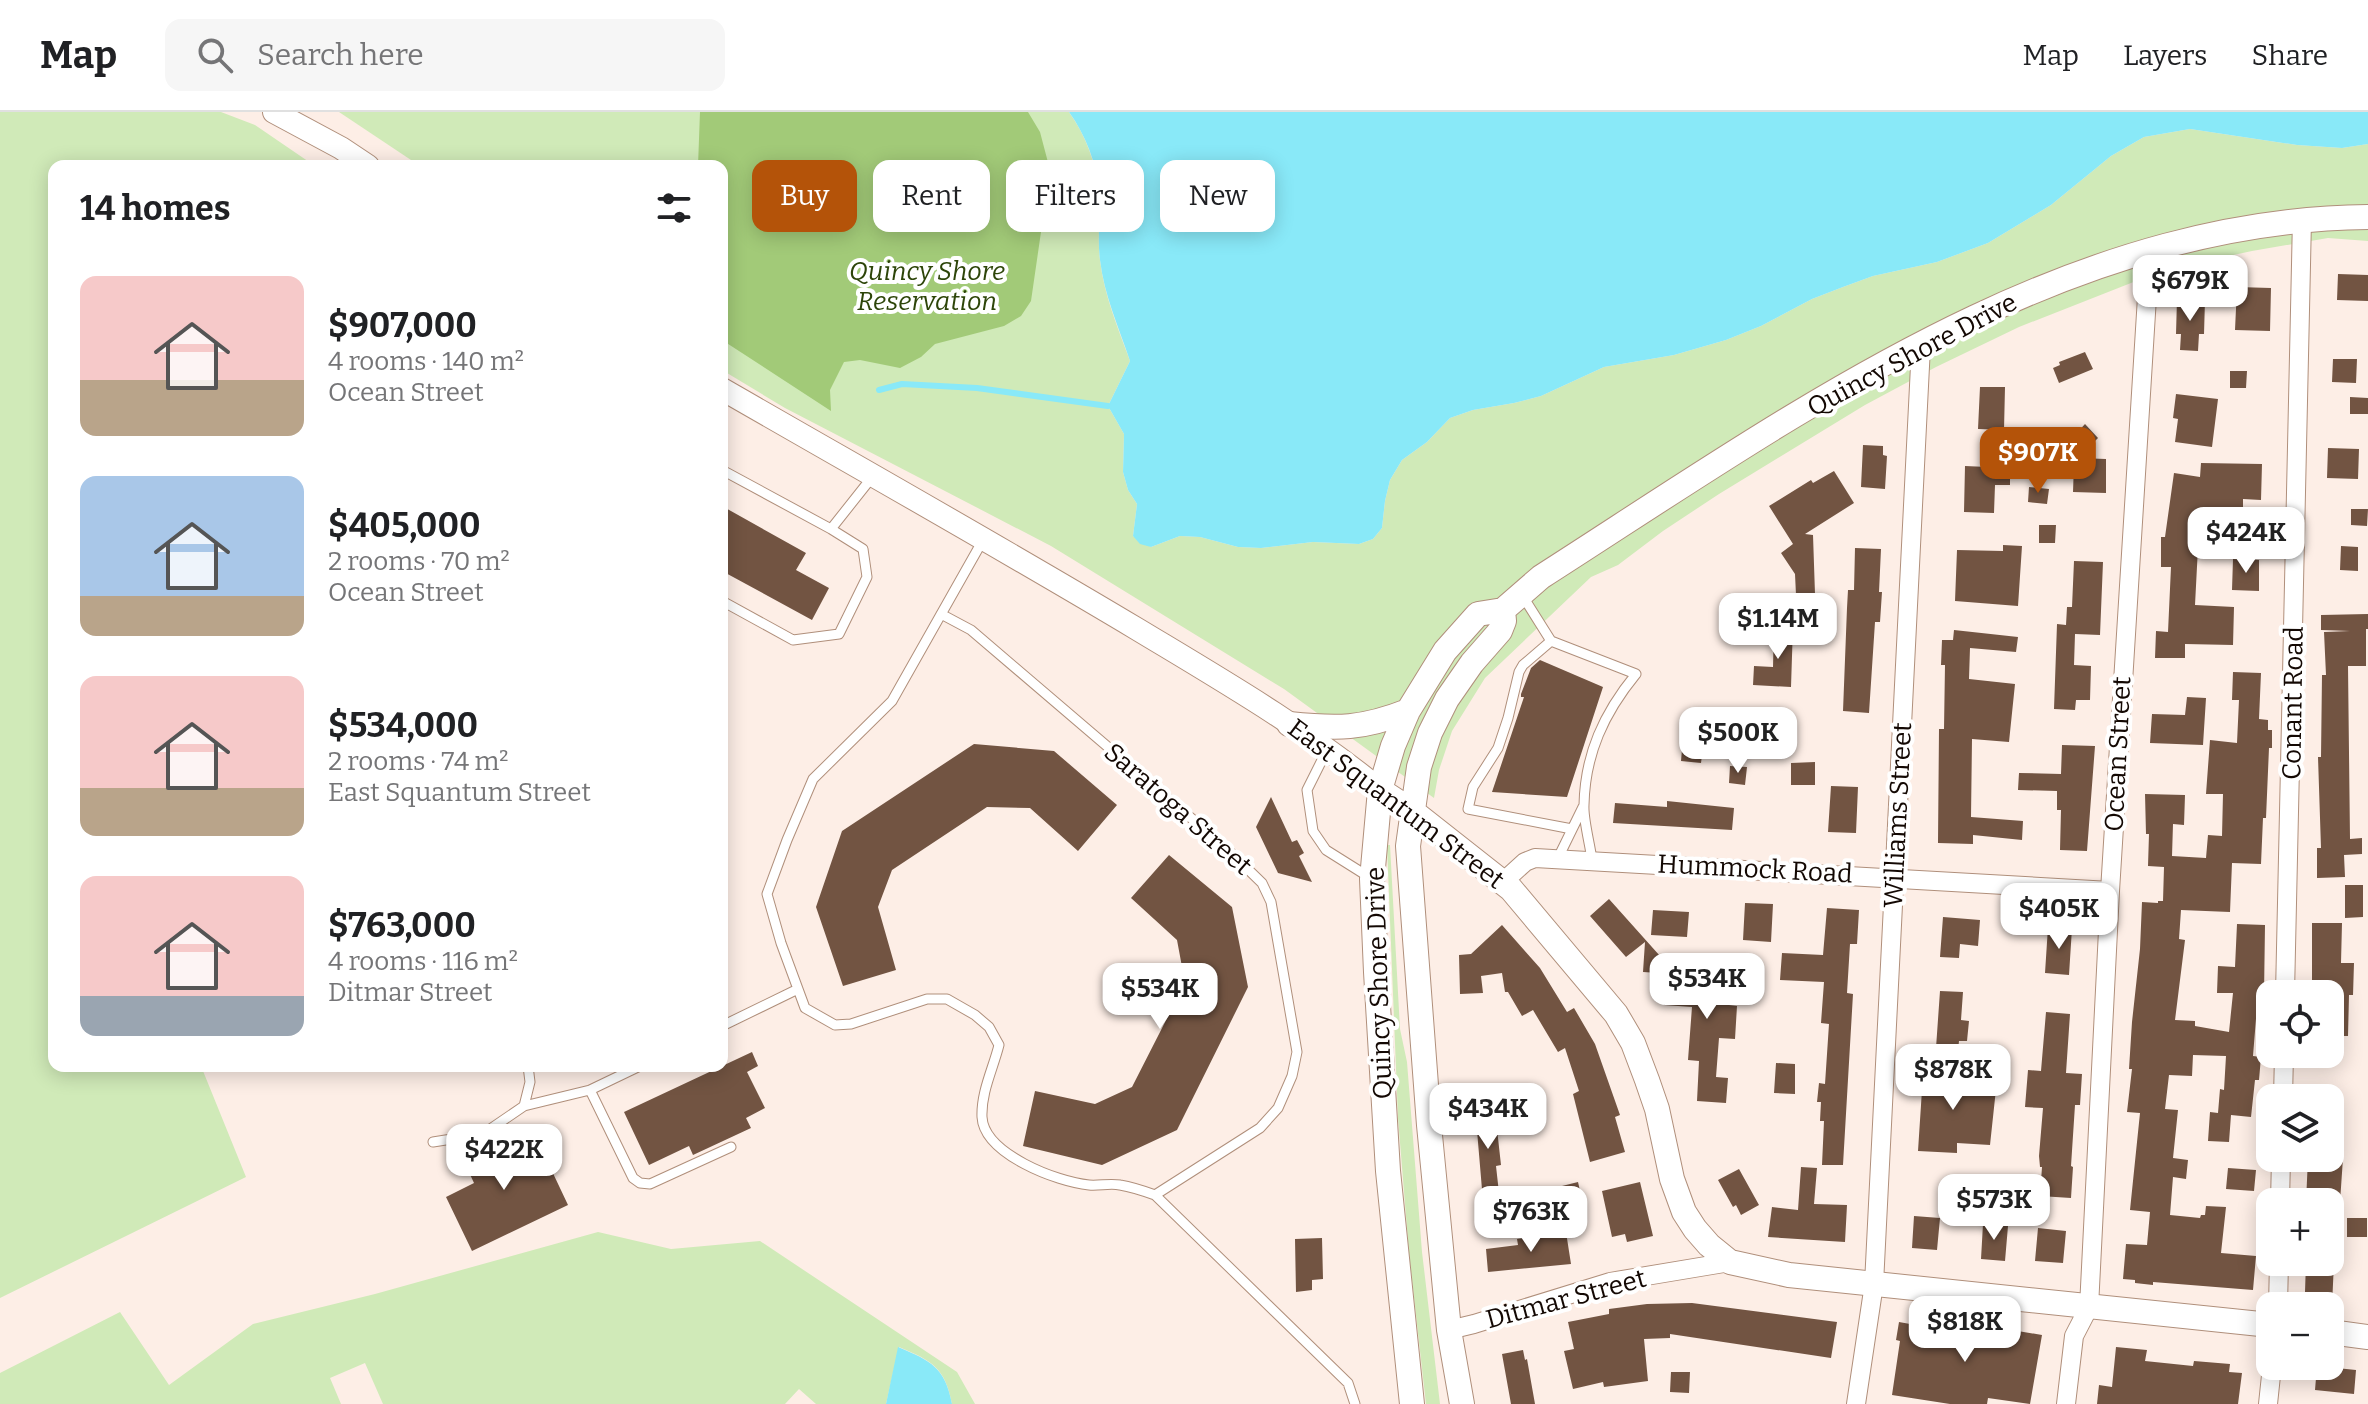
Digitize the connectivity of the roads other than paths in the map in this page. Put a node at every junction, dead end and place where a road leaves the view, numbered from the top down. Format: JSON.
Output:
{"nodes":[{"id":1,"x":274,"y":112,"type":"edge"},
{"id":2,"x":359,"y":160,"type":"edge"},
{"id":3,"x":2368,"y":217,"type":"edge"},
{"id":4,"x":2302,"y":219,"type":"junction"},
{"id":5,"x":2150,"y":249,"type":"junction"},
{"id":6,"x":1921,"y":346,"type":"junction"},
{"id":7,"x":728,"y":392,"type":"edge"},
{"id":8,"x":728,"y":473,"type":"edge"},
{"id":9,"x":873,"y":476,"type":"junction"},
{"id":10,"x":831,"y":529,"type":"junction"},
{"id":11,"x":983,"y":540,"type":"junction"},
{"id":12,"x":1512,"y":602,"type":"junction"},
{"id":13,"x":728,"y":604,"type":"edge"},
{"id":14,"x":941,"y":614,"type":"junction"},
{"id":15,"x":1551,"y":641,"type":"junction"},
{"id":16,"x":1408,"y":711,"type":"junction"},
{"id":17,"x":1289,"y":724,"type":"junction"},
{"id":18,"x":1327,"y":750,"type":"junction"},
{"id":19,"x":1380,"y":790,"type":"junction"},
{"id":20,"x":1583,"y":807,"type":"junction"},
{"id":21,"x":1412,"y":811,"type":"junction"},
{"id":22,"x":1572,"y":829,"type":"junction"},
{"id":23,"x":1558,"y":858,"type":"junction"},
{"id":24,"x":1592,"y":860,"type":"junction"},
{"id":25,"x":1894,"y":877,"type":"junction"},
{"id":26,"x":1372,"y":879,"type":"junction"},
{"id":27,"x":1503,"y":882,"type":"junction"},
{"id":28,"x":2110,"y":891,"type":"junction"},
{"id":29,"x":2285,"y":980,"type":"edge"},
{"id":30,"x":798,"y":989,"type":"junction"},
{"id":31,"x":728,"y":1023,"type":"edge"},
{"id":32,"x":529,"y":1072,"type":"edge"},
{"id":33,"x":628,"y":1072,"type":"edge"},
{"id":34,"x":590,"y":1090,"type":"junction"},
{"id":35,"x":524,"y":1106,"type":"junction"},
{"id":36,"x":433,"y":1142,"type":"dead end"},
{"id":37,"x":731,"y":1147,"type":"dead end"},
{"id":38,"x":1155,"y":1195,"type":"junction"},
{"id":39,"x":1730,"y":1262,"type":"junction"},
{"id":40,"x":1874,"y":1284,"type":"junction"},
{"id":41,"x":2089,"y":1307,"type":"junction"},
{"id":42,"x":2256,"y":1324,"type":"edge"},
{"id":43,"x":1449,"y":1330,"type":"junction"},
{"id":44,"x":2344,"y":1334,"type":"edge"},
{"id":45,"x":2368,"y":1337,"type":"edge"},
{"id":46,"x":2271,"y":1380,"type":"edge"},
{"id":47,"x":1355,"y":1404,"type":"edge"},
{"id":48,"x":1412,"y":1404,"type":"edge"},
{"id":49,"x":1462,"y":1404,"type":"edge"},
{"id":50,"x":1856,"y":1404,"type":"edge"},
{"id":51,"x":2066,"y":1404,"type":"edge"},
{"id":52,"x":2268,"y":1404,"type":"edge"}],
"edges":[{"from":1,"to":2,"type":"street"},
{"from":3,"to":4,"type":"main road","name":"Quincy Shore Drive"},
{"from":4,"to":5,"type":"main road","name":"Quincy Shore Drive"},
{"from":4,"to":29,"type":"street","name":"Conant Road"},
{"from":5,"to":6,"type":"main road","name":"Quincy Shore Drive"},
{"from":5,"to":28,"type":"street","name":"Ocean Street"},
{"from":6,"to":12,"type":"main road","name":"Quincy Shore Drive"},
{"from":6,"to":25,"type":"street","name":"Williams Street"},
{"from":7,"to":9,"type":"street","name":"East Squantum Street"},
{"from":8,"to":10,"type":"lane"},
{"from":9,"to":10,"type":"lane"},
{"from":9,"to":11,"type":"street","name":"East Squantum Street"},
{"from":10,"to":13,"type":"lane"},
{"from":11,"to":14,"type":"lane"},
{"from":11,"to":17,"type":"street","name":"East Squantum Street"},
{"from":12,"to":15,"type":"lane"},
{"from":12,"to":16,"type":"main road","name":"Quincy Shore Drive"},
{"from":12,"to":21,"type":"main road","name":"Quincy Shore Drive"},
{"from":14,"to":30,"type":"lane"},
{"from":14,"to":38,"type":"lane","name":"Saratoga Street"},
{"from":15,"to":20,"type":"lane"},
{"from":15,"to":22,"type":"lane"},
{"from":16,"to":17,"type":"main road"},
{"from":16,"to":19,"type":"main road","name":"Quincy Shore Drive"},
{"from":17,"to":18,"type":"street","name":"East Squantum Street"},
{"from":18,"to":19,"type":"street","name":"East Squantum Street"},
{"from":18,"to":26,"type":"lane"},
{"from":19,"to":21,"type":"main road","name":"East Squantum Street"},
{"from":19,"to":26,"type":"main road","name":"Quincy Shore Drive"},
{"from":20,"to":22,"type":"lane"},
{"from":20,"to":24,"type":"lane"},
{"from":21,"to":27,"type":"main road","name":"East Squantum Street"},
{"from":21,"to":43,"type":"main road","name":"Quincy Shore Drive"},
{"from":22,"to":23,"type":"lane"},
{"from":23,"to":24,"type":"street","name":"Hummock Road"},
{"from":23,"to":27,"type":"street","name":"Hummock Road"},
{"from":24,"to":25,"type":"street","name":"Hummock Road"},
{"from":25,"to":28,"type":"street","name":"Hummock Road"},
{"from":25,"to":40,"type":"street","name":"Williams Street"},
{"from":26,"to":48,"type":"main road","name":"Quincy Shore Drive"},
{"from":27,"to":39,"type":"main road","name":"East Squantum Street"},
{"from":28,"to":41,"type":"street","name":"Ocean Street"},
{"from":30,"to":31,"type":"lane"},
{"from":30,"to":38,"type":"lane"},
{"from":32,"to":35,"type":"lane"},
{"from":33,"to":34,"type":"lane"},
{"from":34,"to":35,"type":"lane"},
{"from":34,"to":37,"type":"lane"},
{"from":35,"to":36,"type":"lane"},
{"from":38,"to":47,"type":"lane"},
{"from":39,"to":40,"type":"main road"},
{"from":39,"to":43,"type":"street","name":"Ditmar Street"},
{"from":40,"to":41,"type":"main road"},
{"from":40,"to":50,"type":"street","name":"Williams Street"},
{"from":41,"to":42,"type":"main road"},
{"from":41,"to":51,"type":"street"},
{"from":43,"to":49,"type":"main road","name":"Quincy Shore Drive"},
{"from":44,"to":45,"type":"main road"},
{"from":46,"to":52,"type":"street"}]}
